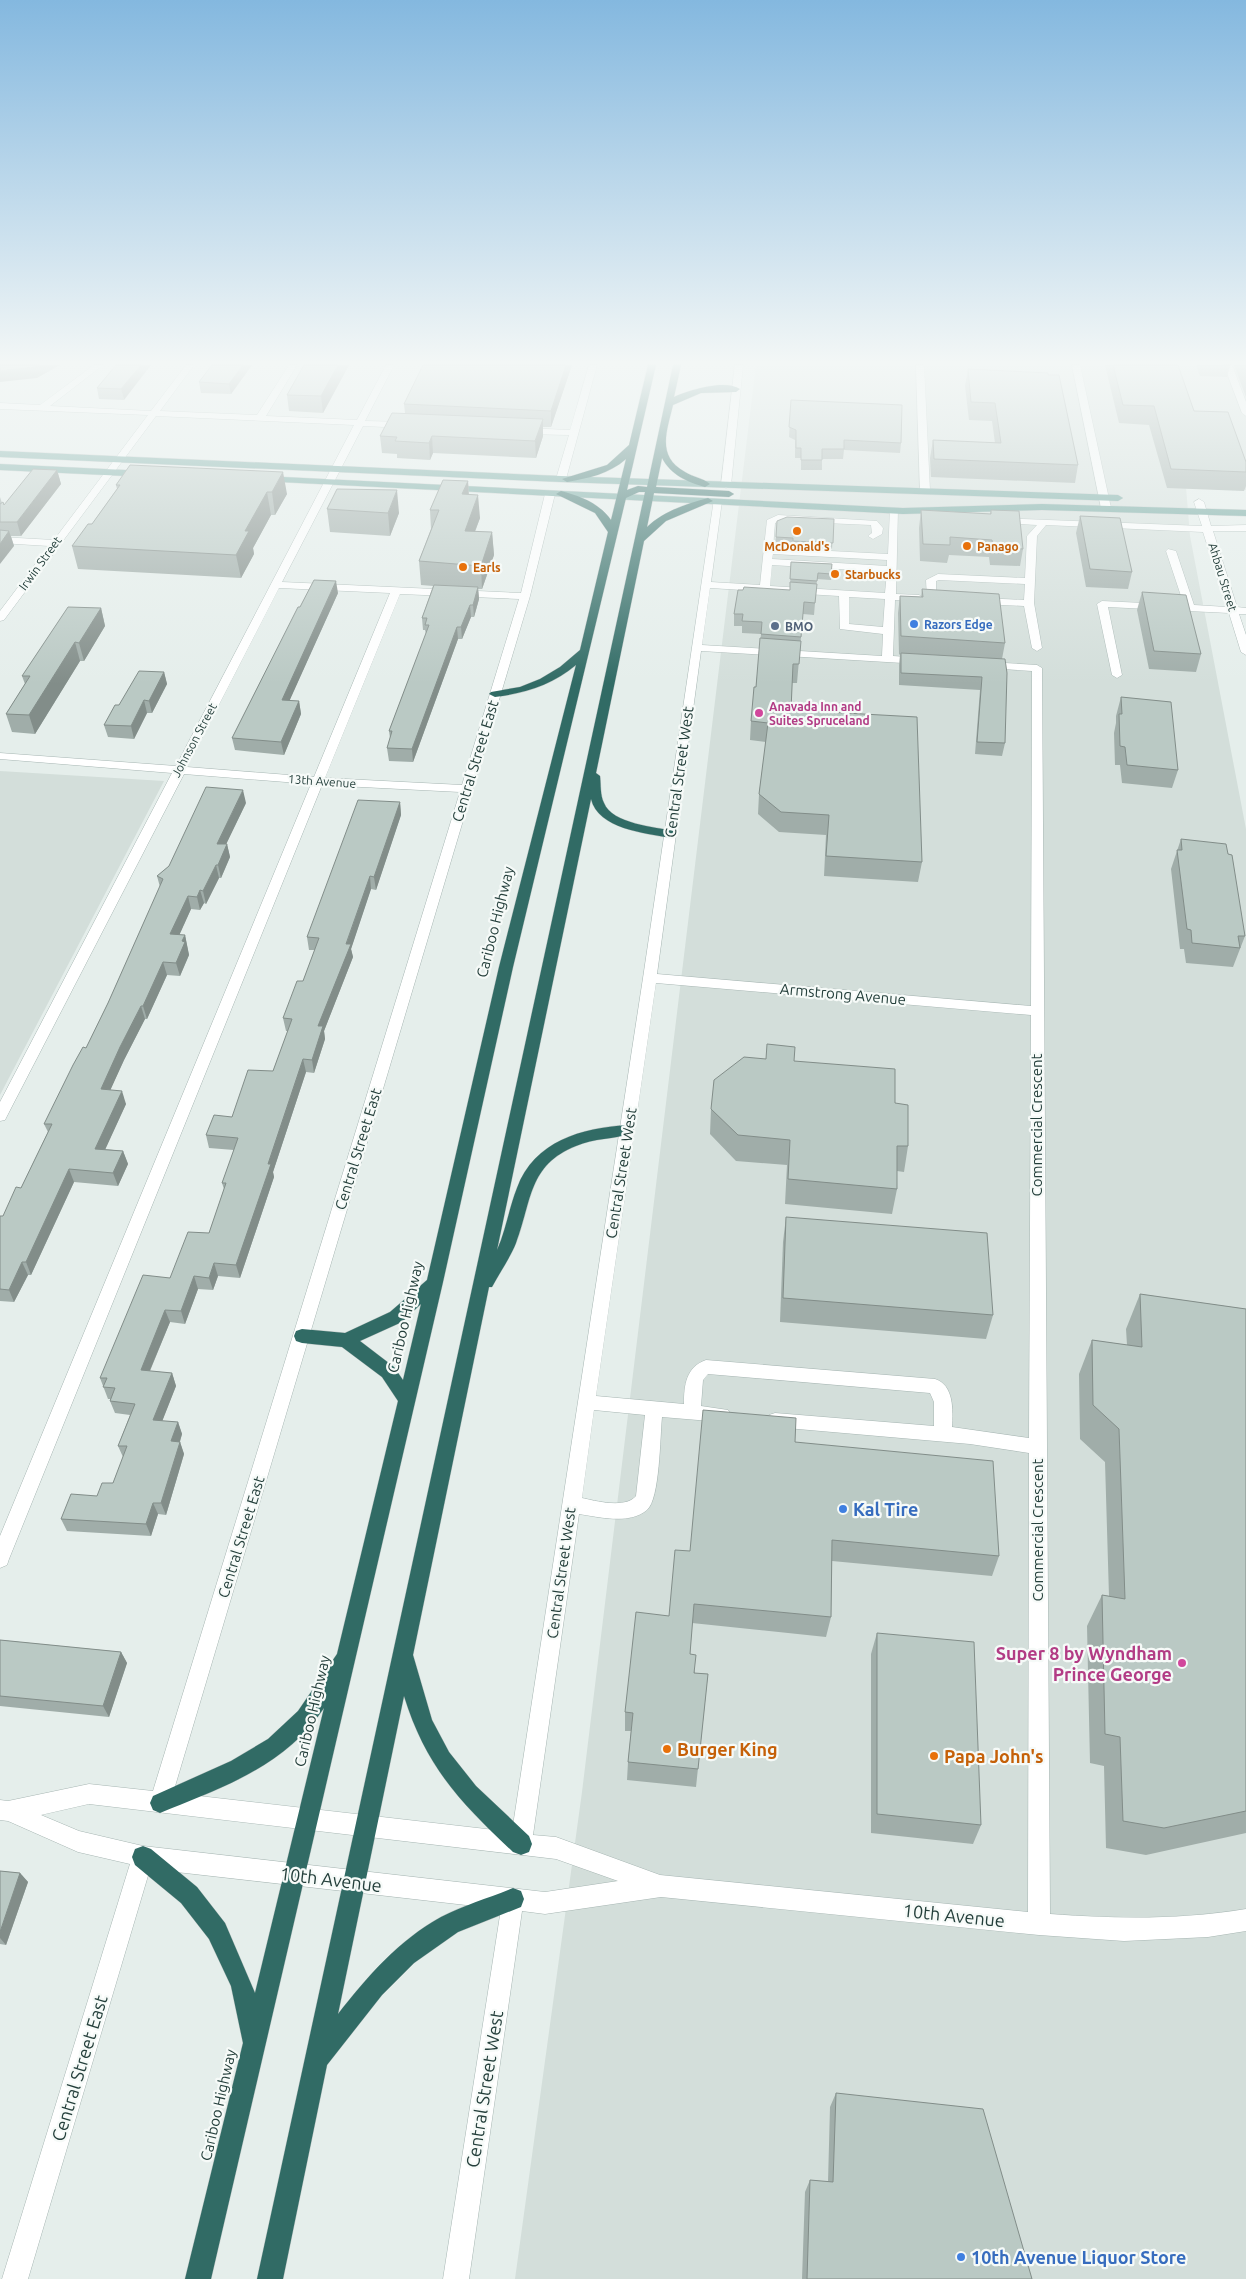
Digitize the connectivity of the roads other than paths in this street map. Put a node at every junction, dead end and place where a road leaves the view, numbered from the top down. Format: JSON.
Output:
{"nodes":[{"id":1,"x":94,"y":471,"type":"edge"},
{"id":2,"x":335,"y":471,"type":"edge"},
{"id":3,"x":370,"y":471,"type":"edge"},
{"id":4,"x":565,"y":471,"type":"edge"},
{"id":5,"x":596,"y":471,"type":"edge"},
{"id":6,"x":627,"y":471,"type":"edge"},
{"id":7,"x":654,"y":471,"type":"edge"},
{"id":8,"x":676,"y":471,"type":"edge"},
{"id":9,"x":729,"y":471,"type":"edge"},
{"id":10,"x":924,"y":471,"type":"edge"},
{"id":11,"x":1099,"y":471,"type":"edge"},
{"id":12,"x":108,"y":472,"type":"junction"},
{"id":13,"x":155,"y":474,"type":"edge"},
{"id":14,"x":252,"y":479,"type":"edge"},
{"id":15,"x":564,"y":479,"type":"junction"},
{"id":16,"x":625,"y":481,"type":"junction"},
{"id":17,"x":329,"y":483,"type":"junction"},
{"id":18,"x":705,"y":484,"type":"junction"},
{"id":19,"x":728,"y":489,"type":"junction"},
{"id":20,"x":650,"y":490,"type":"junction"},
{"id":21,"x":925,"y":492,"type":"junction"},
{"id":22,"x":556,"y":494,"type":"junction"},
{"id":23,"x":622,"y":496,"type":"junction"},
{"id":24,"x":1105,"y":498,"type":"junction"},
{"id":25,"x":713,"y":501,"type":"junction"},
{"id":26,"x":1246,"y":504,"type":"edge"},
{"id":27,"x":1201,"y":506,"type":"junction"},
{"id":28,"x":1106,"y":508,"type":"junction"},
{"id":29,"x":899,"y":511,"type":"junction"},
{"id":30,"x":1246,"y":513,"type":"edge"},
{"id":31,"x":1044,"y":522,"type":"junction"},
{"id":32,"x":1246,"y":528,"type":"edge"},
{"id":33,"x":1208,"y":529,"type":"junction"},
{"id":34,"x":614,"y":532,"type":"junction"},
{"id":35,"x":0,"y":540,"type":"edge"},
{"id":36,"x":639,"y":542,"type":"junction"},
{"id":37,"x":55,"y":543,"type":"junction"},
{"id":38,"x":768,"y":550,"type":"junction"},
{"id":39,"x":1171,"y":551,"type":"dead end"},
{"id":40,"x":874,"y":556,"type":"junction"},
{"id":41,"x":893,"y":557,"type":"junction"},
{"id":42,"x":766,"y":562,"type":"junction"},
{"id":43,"x":892,"y":569,"type":"junction"},
{"id":44,"x":1030,"y":581,"type":"junction"},
{"id":45,"x":275,"y":585,"type":"junction"},
{"id":46,"x":706,"y":585,"type":"junction"},
{"id":47,"x":765,"y":588,"type":"junction"},
{"id":48,"x":396,"y":590,"type":"junction"},
{"id":49,"x":844,"y":593,"type":"junction"},
{"id":50,"x":0,"y":595,"type":"edge"},
{"id":51,"x":16,"y":596,"type":"junction"},
{"id":52,"x":525,"y":596,"type":"junction"},
{"id":53,"x":890,"y":596,"type":"junction"},
{"id":54,"x":971,"y":600,"type":"edge"},
{"id":55,"x":1029,"y":603,"type":"junction"},
{"id":56,"x":1190,"y":608,"type":"junction"},
{"id":57,"x":1233,"y":610,"type":"junction"},
{"id":58,"x":1246,"y":611,"type":"edge"},
{"id":59,"x":0,"y":618,"type":"edge"},
{"id":60,"x":888,"y":631,"type":"junction"},
{"id":61,"x":696,"y":648,"type":"junction"},
{"id":62,"x":1037,"y":648,"type":"dead end"},
{"id":63,"x":585,"y":651,"type":"junction"},
{"id":64,"x":1246,"y":652,"type":"edge"},
{"id":65,"x":887,"y":659,"type":"junction"},
{"id":66,"x":934,"y":662,"type":"edge"},
{"id":67,"x":972,"y":664,"type":"edge"},
{"id":68,"x":1116,"y":675,"type":"dead end"},
{"id":69,"x":495,"y":694,"type":"junction"},
{"id":70,"x":0,"y":756,"type":"edge"},
{"id":71,"x":593,"y":766,"type":"junction"},
{"id":72,"x":178,"y":769,"type":"junction"},
{"id":73,"x":318,"y":781,"type":"junction"},
{"id":74,"x":466,"y":789,"type":"junction"},
{"id":75,"x":670,"y":834,"type":"junction"},
{"id":76,"x":650,"y":978,"type":"junction"},
{"id":77,"x":1036,"y":1011,"type":"junction"},
{"id":78,"x":0,"y":1116,"type":"edge"},
{"id":79,"x":627,"y":1130,"type":"junction"},
{"id":80,"x":435,"y":1282,"type":"junction"},
{"id":81,"x":478,"y":1294,"type":"junction"},
{"id":82,"x":302,"y":1336,"type":"junction"},
{"id":83,"x":346,"y":1340,"type":"junction"},
{"id":84,"x":407,"y":1400,"type":"junction"},
{"id":85,"x":586,"y":1402,"type":"junction"},
{"id":86,"x":654,"y":1409,"type":"junction"},
{"id":87,"x":692,"y":1412,"type":"junction"},
{"id":88,"x":740,"y":1416,"type":"edge"},
{"id":89,"x":759,"y":1418,"type":"edge"},
{"id":90,"x":943,"y":1434,"type":"junction"},
{"id":91,"x":1037,"y":1447,"type":"junction"},
{"id":92,"x":571,"y":1505,"type":"junction"},
{"id":93,"x":0,"y":1559,"type":"edge"},
{"id":94,"x":402,"y":1651,"type":"junction"},
{"id":95,"x":347,"y":1653,"type":"junction"},
{"id":96,"x":160,"y":1803,"type":"junction"},
{"id":97,"x":4,"y":1811,"type":"edge"},
{"id":98,"x":308,"y":1820,"type":"junction"},
{"id":99,"x":365,"y":1826,"type":"junction"},
{"id":100,"x":521,"y":1844,"type":"junction"},
{"id":101,"x":143,"y":1858,"type":"junction"},
{"id":102,"x":294,"y":1874,"type":"junction"},
{"id":103,"x":353,"y":1882,"type":"junction"},
{"id":104,"x":661,"y":1886,"type":"junction"},
{"id":105,"x":513,"y":1900,"type":"junction"},
{"id":106,"x":1246,"y":1920,"type":"edge"},
{"id":107,"x":1038,"y":1924,"type":"junction"},
{"id":108,"x":254,"y":2046,"type":"junction"},
{"id":109,"x":315,"y":2061,"type":"junction"},
{"id":110,"x":15,"y":2279,"type":"edge"},
{"id":111,"x":198,"y":2279,"type":"edge"},
{"id":112,"x":270,"y":2279,"type":"edge"},
{"id":113,"x":456,"y":2279,"type":"edge"}],
"edges":[{"from":1,"to":12,"type":"main road"},
{"from":2,"to":17,"type":"street","name":"Johnson Street"},
{"from":3,"to":15,"type":"main road"},
{"from":4,"to":15,"type":"street"},
{"from":5,"to":15,"type":"highway"},
{"from":6,"to":16,"type":"highway","name":"Cariboo Highway"},
{"from":7,"to":20,"type":"highway"},
{"from":8,"to":18,"type":"highway"},
{"from":9,"to":19,"type":"street"},
{"from":10,"to":21,"type":"street"},
{"from":11,"to":24,"type":"street"},
{"from":12,"to":13,"type":"main road"},
{"from":12,"to":37,"type":"street","name":"Irwin Street"},
{"from":14,"to":17,"type":"main road"},
{"from":15,"to":16,"type":"main road"},
{"from":16,"to":20,"type":"main road"},
{"from":16,"to":23,"type":"highway","name":"Cariboo Highway"},
{"from":17,"to":22,"type":"main road"},
{"from":17,"to":45,"type":"street","name":"Johnson Street"},
{"from":18,"to":19,"type":"main road"},
{"from":18,"to":20,"type":"main road"},
{"from":19,"to":20,"type":"highway"},
{"from":19,"to":21,"type":"main road"},
{"from":19,"to":25,"type":"main road"},
{"from":20,"to":23,"type":"main road"},
{"from":20,"to":25,"type":"main road"},
{"from":20,"to":36,"type":"highway"},
{"from":21,"to":24,"type":"main road"},
{"from":22,"to":23,"type":"main road"},
{"from":22,"to":34,"type":"highway"},
{"from":22,"to":52,"type":"street","name":"Central Street East"},
{"from":23,"to":34,"type":"highway","name":"Cariboo Highway"},
{"from":24,"to":27,"type":"main road"},
{"from":24,"to":28,"type":"street"},
{"from":25,"to":29,"type":"main road"},
{"from":25,"to":36,"type":"highway"},
{"from":25,"to":46,"type":"street","name":"Central Street West"},
{"from":26,"to":27,"type":"main road"},
{"from":27,"to":28,"type":"main road"},
{"from":27,"to":30,"type":"main road"},
{"from":27,"to":33,"type":"street","name":"Ahbau Street"},
{"from":28,"to":29,"type":"main road"},
{"from":29,"to":31,"type":"street"},
{"from":29,"to":41,"type":"street"},
{"from":31,"to":33,"type":"street"},
{"from":31,"to":44,"type":"street"},
{"from":32,"to":33,"type":"street"},
{"from":33,"to":57,"type":"street","name":"Ahbau Street"},
{"from":34,"to":63,"type":"highway","name":"Cariboo Highway"},
{"from":35,"to":37,"type":"street"},
{"from":36,"to":71,"type":"highway"},
{"from":37,"to":51,"type":"street","name":"Irwin Street"},
{"from":38,"to":40,"type":"street"},
{"from":38,"to":40,"type":"street"},
{"from":38,"to":42,"type":"street"},
{"from":39,"to":56,"type":"street"},
{"from":40,"to":41,"type":"street"},
{"from":41,"to":43,"type":"street"},
{"from":42,"to":43,"type":"street"},
{"from":42,"to":47,"type":"street"},
{"from":43,"to":53,"type":"street"},
{"from":44,"to":53,"type":"street"},
{"from":44,"to":55,"type":"street"},
{"from":45,"to":48,"type":"street"},
{"from":45,"to":72,"type":"street","name":"Johnson Street"},
{"from":46,"to":47,"type":"street"},
{"from":46,"to":61,"type":"street","name":"Central Street West"},
{"from":47,"to":49,"type":"street"},
{"from":48,"to":52,"type":"street"},
{"from":48,"to":73,"type":"street"},
{"from":49,"to":53,"type":"street"},
{"from":49,"to":60,"type":"street"},
{"from":50,"to":51,"type":"street"},
{"from":51,"to":59,"type":"street","name":"Irwin Street"},
{"from":52,"to":69,"type":"street","name":"Central Street East"},
{"from":53,"to":60,"type":"street"},
{"from":54,"to":55,"type":"street"},
{"from":55,"to":62,"type":"street"},
{"from":56,"to":57,"type":"street"},
{"from":56,"to":68,"type":"street"},
{"from":57,"to":58,"type":"street"},
{"from":57,"to":64,"type":"street","name":"Ahbau Street"},
{"from":60,"to":65,"type":"street"},
{"from":61,"to":65,"type":"street"},
{"from":61,"to":75,"type":"street","name":"Central Street West"},
{"from":63,"to":69,"type":"highway"},
{"from":63,"to":80,"type":"highway","name":"Cariboo Highway"},
{"from":65,"to":66,"type":"street"},
{"from":67,"to":77,"type":"street","name":"Commercial Crescent"},
{"from":69,"to":74,"type":"street","name":"Central Street East"},
{"from":70,"to":72,"type":"street","name":"13th Avenue"},
{"from":71,"to":75,"type":"highway"},
{"from":71,"to":81,"type":"highway"},
{"from":72,"to":73,"type":"street","name":"13th Avenue"},
{"from":72,"to":78,"type":"street","name":"Johnson Street"},
{"from":73,"to":74,"type":"street","name":"13th Avenue"},
{"from":73,"to":93,"type":"street"},
{"from":74,"to":82,"type":"street","name":"Central Street East"},
{"from":75,"to":76,"type":"street","name":"Central Street West"},
{"from":76,"to":77,"type":"street","name":"Armstrong Avenue"},
{"from":76,"to":79,"type":"street","name":"Central Street West"},
{"from":77,"to":91,"type":"street","name":"Commercial Crescent"},
{"from":79,"to":81,"type":"highway"},
{"from":79,"to":85,"type":"street","name":"Central Street West"},
{"from":80,"to":83,"type":"highway"},
{"from":80,"to":84,"type":"highway","name":"Cariboo Highway"},
{"from":81,"to":94,"type":"highway"},
{"from":82,"to":83,"type":"highway"},
{"from":82,"to":96,"type":"street","name":"Central Street East"},
{"from":83,"to":84,"type":"highway"},
{"from":84,"to":95,"type":"highway","name":"Cariboo Highway"},
{"from":85,"to":86,"type":"street"},
{"from":85,"to":92,"type":"street","name":"Central Street West"},
{"from":86,"to":87,"type":"street"},
{"from":86,"to":92,"type":"street"},
{"from":87,"to":88,"type":"street"},
{"from":87,"to":90,"type":"street"},
{"from":89,"to":90,"type":"street"},
{"from":90,"to":91,"type":"street"},
{"from":91,"to":107,"type":"street","name":"Commercial Crescent"},
{"from":92,"to":100,"type":"street","name":"Central Street West"},
{"from":94,"to":99,"type":"highway"},
{"from":94,"to":100,"type":"highway"},
{"from":95,"to":96,"type":"highway"},
{"from":95,"to":98,"type":"highway","name":"Cariboo Highway"},
{"from":96,"to":97,"type":"street","name":"10th Avenue"},
{"from":96,"to":98,"type":"street","name":"10th Avenue"},
{"from":97,"to":101,"type":"street","name":"10th Avenue"},
{"from":98,"to":99,"type":"street","name":"10th Avenue"},
{"from":98,"to":102,"type":"highway","name":"Cariboo Highway"},
{"from":99,"to":100,"type":"street","name":"10th Avenue"},
{"from":99,"to":103,"type":"highway"},
{"from":100,"to":104,"type":"street","name":"10th Avenue"},
{"from":101,"to":102,"type":"street","name":"10th Avenue"},
{"from":101,"to":108,"type":"highway"},
{"from":101,"to":110,"type":"street","name":"Central Street East"},
{"from":102,"to":103,"type":"street","name":"10th Avenue"},
{"from":102,"to":108,"type":"highway","name":"Cariboo Highway"},
{"from":103,"to":105,"type":"street","name":"10th Avenue"},
{"from":103,"to":109,"type":"highway"},
{"from":104,"to":105,"type":"street","name":"10th Avenue"},
{"from":104,"to":107,"type":"street","name":"10th Avenue"},
{"from":105,"to":109,"type":"highway"},
{"from":105,"to":113,"type":"street","name":"Central Street West"},
{"from":106,"to":107,"type":"street","name":"10th Avenue"},
{"from":108,"to":111,"type":"highway","name":"Cariboo Highway"},
{"from":109,"to":112,"type":"highway"}]}
